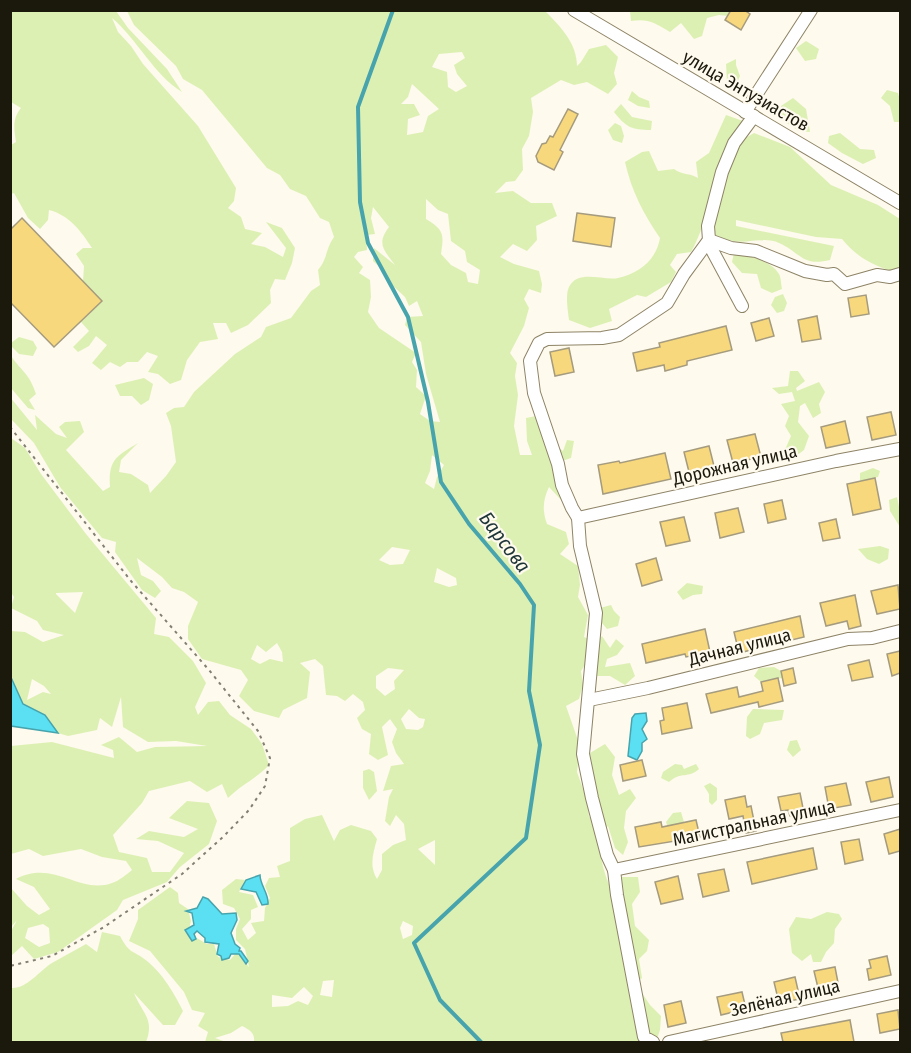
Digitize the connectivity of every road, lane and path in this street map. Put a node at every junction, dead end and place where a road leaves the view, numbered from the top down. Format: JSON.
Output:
{"nodes":[{"id":1,"x":574,"y":10,"type":"edge"},
{"id":2,"x":811,"y":10,"type":"edge"},
{"id":3,"x":749,"y":114,"type":"junction"},
{"id":4,"x":900,"y":203,"type":"edge"},
{"id":5,"x":709,"y":240,"type":"junction"},
{"id":6,"x":900,"y":274,"type":"edge"},
{"id":7,"x":742,"y":306,"type":"dead end"},
{"id":8,"x":10,"y":427,"type":"edge"},
{"id":9,"x":900,"y":449,"type":"edge"},
{"id":10,"x":579,"y":518,"type":"junction"},
{"id":11,"x":900,"y":631,"type":"edge"},
{"id":12,"x":589,"y":700,"type":"junction"},
{"id":13,"x":900,"y":810,"type":"edge"},
{"id":14,"x":615,"y":870,"type":"junction"},
{"id":15,"x":10,"y":966,"type":"edge"},
{"id":16,"x":900,"y":991,"type":"edge"},
{"id":17,"x":653,"y":1042,"type":"edge"},
{"id":18,"x":673,"y":1042,"type":"edge"}],
"edges":[{"from":1,"to":3,"type":"street","name":"улица Энтузиастов"},
{"from":2,"to":3,"type":"street"},
{"from":3,"to":4,"type":"street","name":"улица Энтузиастов"},
{"from":3,"to":5,"type":"street"},
{"from":5,"to":6,"type":"street"},
{"from":5,"to":7,"type":"street"},
{"from":5,"to":10,"type":"street"},
{"from":8,"to":15,"type":"path"},
{"from":9,"to":10,"type":"street","name":"Дорожная улица"},
{"from":10,"to":12,"type":"street"},
{"from":11,"to":12,"type":"street","name":"Дачная улица"},
{"from":12,"to":14,"type":"street"},
{"from":13,"to":14,"type":"street","name":"Магистральная улица"},
{"from":14,"to":17,"type":"street"},
{"from":16,"to":18,"type":"street","name":"Зелёная улица"}]}
